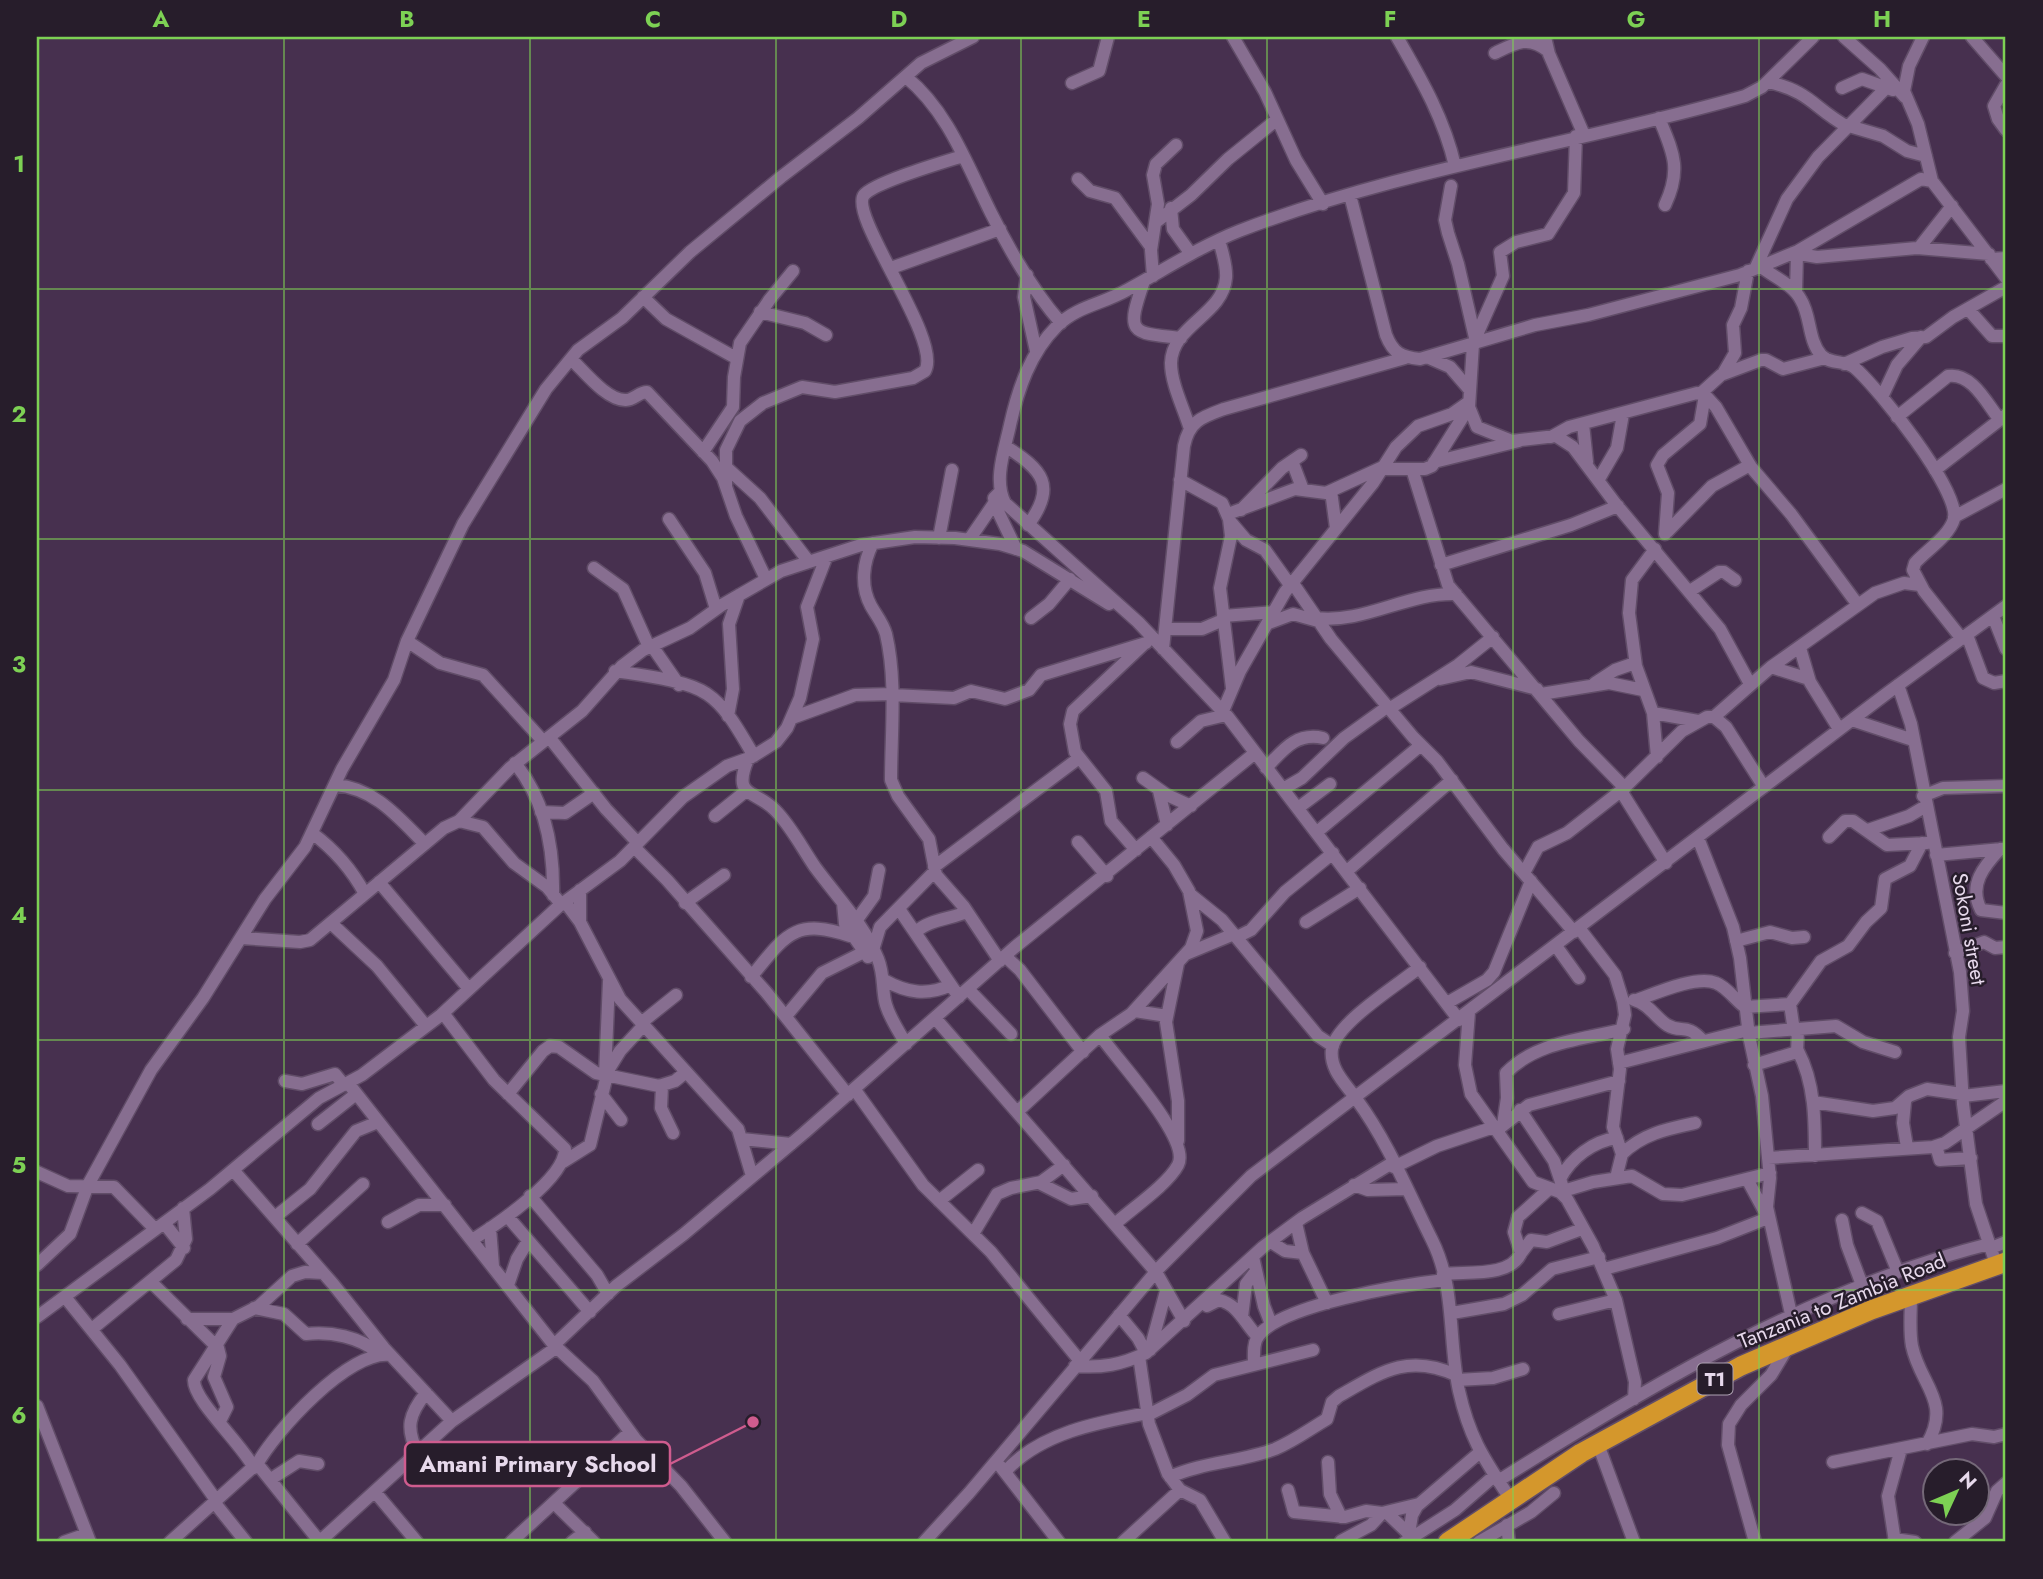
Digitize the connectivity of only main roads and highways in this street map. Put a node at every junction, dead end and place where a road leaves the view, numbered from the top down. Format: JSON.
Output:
{"nodes":[{"id":1,"x":1998,"y":1257,"type":"edge"},
{"id":2,"x":1448,"y":1542,"type":"edge"}],
"edges":[{"from":1,"to":2,"type":"highway","name":"Tanzania to Zambia Road","number":"T1"}]}
